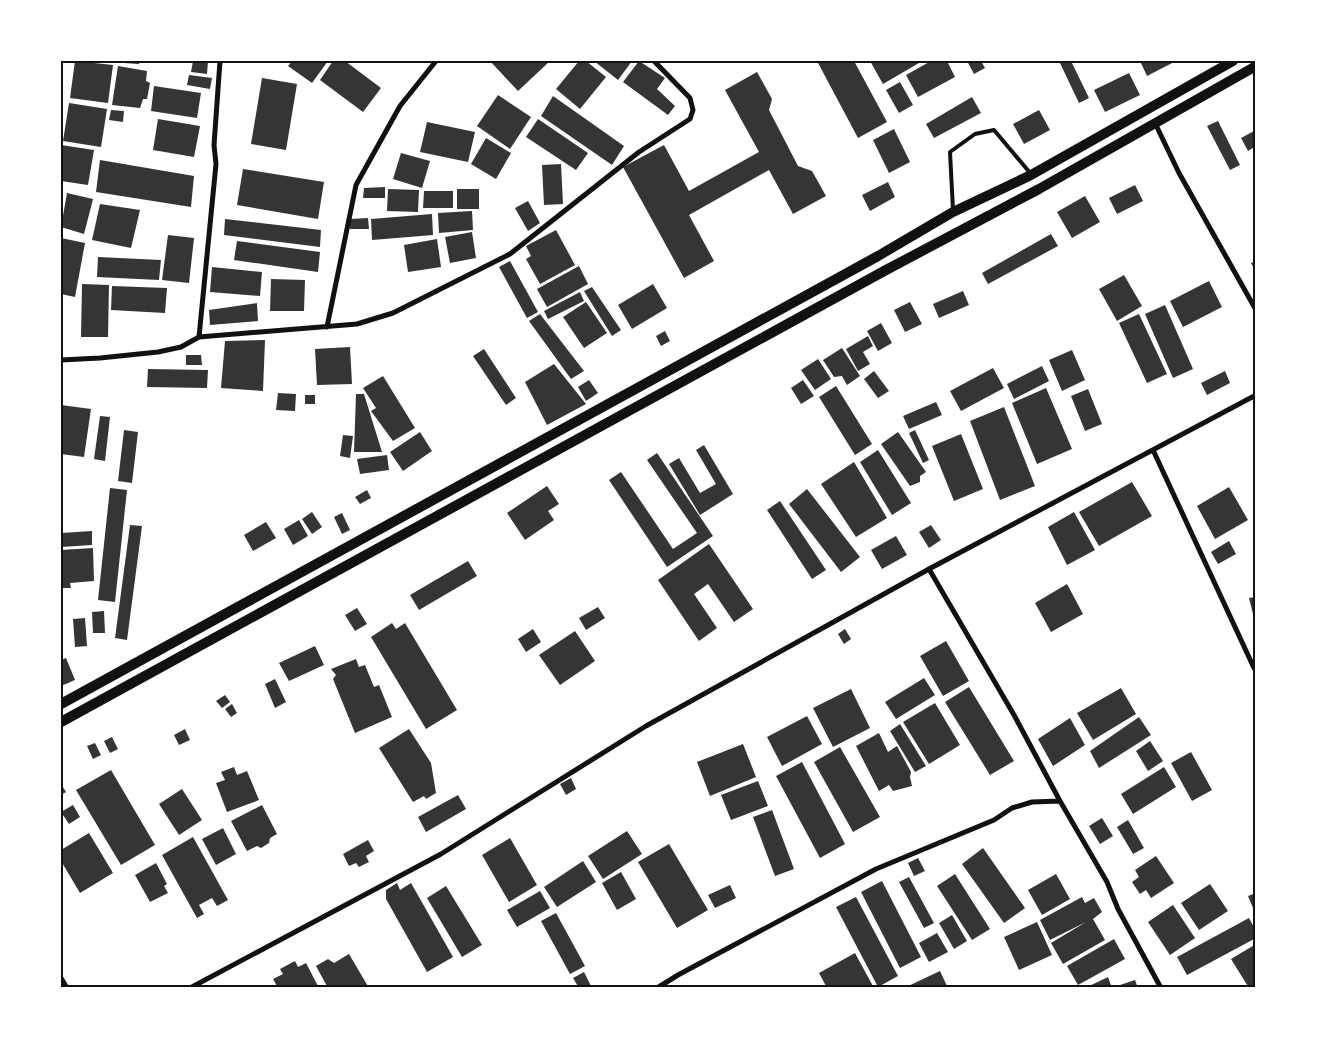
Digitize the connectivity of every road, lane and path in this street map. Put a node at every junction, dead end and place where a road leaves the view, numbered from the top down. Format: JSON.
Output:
{"nodes":[{"id":1,"x":220,"y":61,"type":"edge"},
{"id":2,"x":436,"y":61,"type":"edge"},
{"id":3,"x":654,"y":61,"type":"edge"},
{"id":4,"x":1228,"y":62,"type":"edge"},
{"id":5,"x":1256,"y":66,"type":"edge"},
{"id":6,"x":1154,"y":123,"type":"junction"},
{"id":7,"x":1031,"y":175,"type":"junction"},
{"id":8,"x":953,"y":212,"type":"junction"},
{"id":9,"x":1256,"y":310,"type":"edge"},
{"id":10,"x":327,"y":327,"type":"junction"},
{"id":11,"x":199,"y":337,"type":"junction"},
{"id":12,"x":61,"y":360,"type":"edge"},
{"id":13,"x":1256,"y":394,"type":"edge"},
{"id":14,"x":1153,"y":450,"type":"junction"},
{"id":15,"x":489,"y":470,"type":"junction"},
{"id":16,"x":496,"y":484,"type":"junction"},
{"id":17,"x":929,"y":569,"type":"junction"},
{"id":18,"x":1254,"y":668,"type":"dead end"},
{"id":19,"x":61,"y":704,"type":"edge"},
{"id":20,"x":61,"y":722,"type":"edge"},
{"id":21,"x":1060,"y":801,"type":"junction"},
{"id":22,"x":61,"y":978,"type":"edge"},
{"id":23,"x":67,"y":988,"type":"edge"},
{"id":24,"x":190,"y":988,"type":"edge"},
{"id":25,"x":657,"y":988,"type":"edge"},
{"id":26,"x":1162,"y":988,"type":"edge"}],
"edges":[{"from":1,"to":11,"type":"street"},
{"from":2,"to":10,"type":"street"},
{"from":3,"to":10,"type":"street"},
{"from":4,"to":7,"type":"main road"},
{"from":5,"to":6,"type":"main road"},
{"from":6,"to":9,"type":"street"},
{"from":6,"to":16,"type":"main road"},
{"from":7,"to":8,"type":"main road"},
{"from":7,"to":8,"type":"lane"},
{"from":8,"to":15,"type":"main road"},
{"from":10,"to":11,"type":"street"},
{"from":11,"to":12,"type":"street"},
{"from":13,"to":14,"type":"street"},
{"from":14,"to":17,"type":"street"},
{"from":14,"to":18,"type":"street"},
{"from":15,"to":16,"type":"main road"},
{"from":15,"to":19,"type":"main road"},
{"from":16,"to":20,"type":"main road"},
{"from":17,"to":21,"type":"street"},
{"from":17,"to":24,"type":"street"},
{"from":21,"to":25,"type":"street"},
{"from":21,"to":26,"type":"street"},
{"from":22,"to":23,"type":"street"}]}
